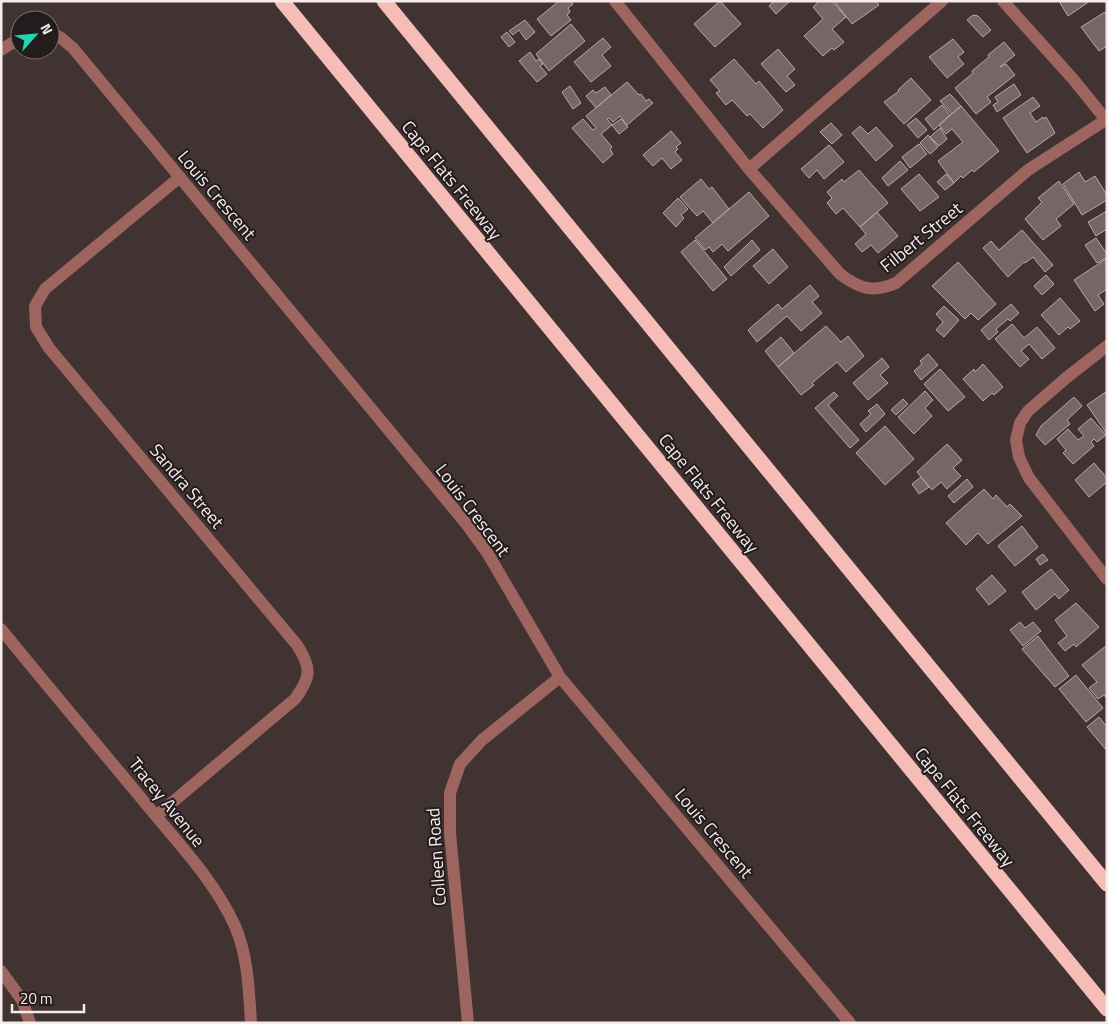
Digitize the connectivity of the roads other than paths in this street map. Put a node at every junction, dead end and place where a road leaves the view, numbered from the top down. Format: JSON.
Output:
{"nodes":[{"id":1,"x":282,"y":1,"type":"edge"},
{"id":2,"x":384,"y":1,"type":"edge"},
{"id":3,"x":615,"y":1,"type":"edge"},
{"id":4,"x":942,"y":1,"type":"edge"},
{"id":5,"x":1003,"y":1,"type":"edge"},
{"id":6,"x":60,"y":37,"type":"edge"},
{"id":7,"x":1106,"y":120,"type":"edge"},
{"id":8,"x":749,"y":169,"type":"junction"},
{"id":9,"x":180,"y":177,"type":"junction"},
{"id":10,"x":1107,"y":346,"type":"edge"},
{"id":11,"x":1107,"y":579,"type":"edge"},
{"id":12,"x":1,"y":629,"type":"edge"},
{"id":13,"x":560,"y":677,"type":"junction"},
{"id":14,"x":156,"y":816,"type":"junction"},
{"id":15,"x":1107,"y":884,"type":"edge"},
{"id":16,"x":1,"y":971,"type":"edge"},
{"id":17,"x":1107,"y":1009,"type":"edge"},
{"id":18,"x":30,"y":1023,"type":"edge"},
{"id":19,"x":251,"y":1023,"type":"edge"},
{"id":20,"x":468,"y":1023,"type":"edge"},
{"id":21,"x":850,"y":1023,"type":"edge"}],
"edges":[{"from":1,"to":17,"type":"highway","name":"Cape Flats Freeway"},
{"from":2,"to":15,"type":"highway"},
{"from":3,"to":8,"type":"street","name":"Filbert Street"},
{"from":4,"to":8,"type":"street"},
{"from":5,"to":7,"type":"street"},
{"from":6,"to":9,"type":"street","name":"Louis Crescent"},
{"from":7,"to":8,"type":"street","name":"Filbert Street"},
{"from":9,"to":13,"type":"street","name":"Louis Crescent"},
{"from":9,"to":14,"type":"street","name":"Sandra Street"},
{"from":10,"to":11,"type":"street"},
{"from":12,"to":14,"type":"street","name":"Tracey Avenue"},
{"from":13,"to":20,"type":"street","name":"Colleen Road"},
{"from":13,"to":21,"type":"street","name":"Louis Crescent"},
{"from":14,"to":19,"type":"street","name":"Tracey Avenue"},
{"from":16,"to":18,"type":"street"}]}
